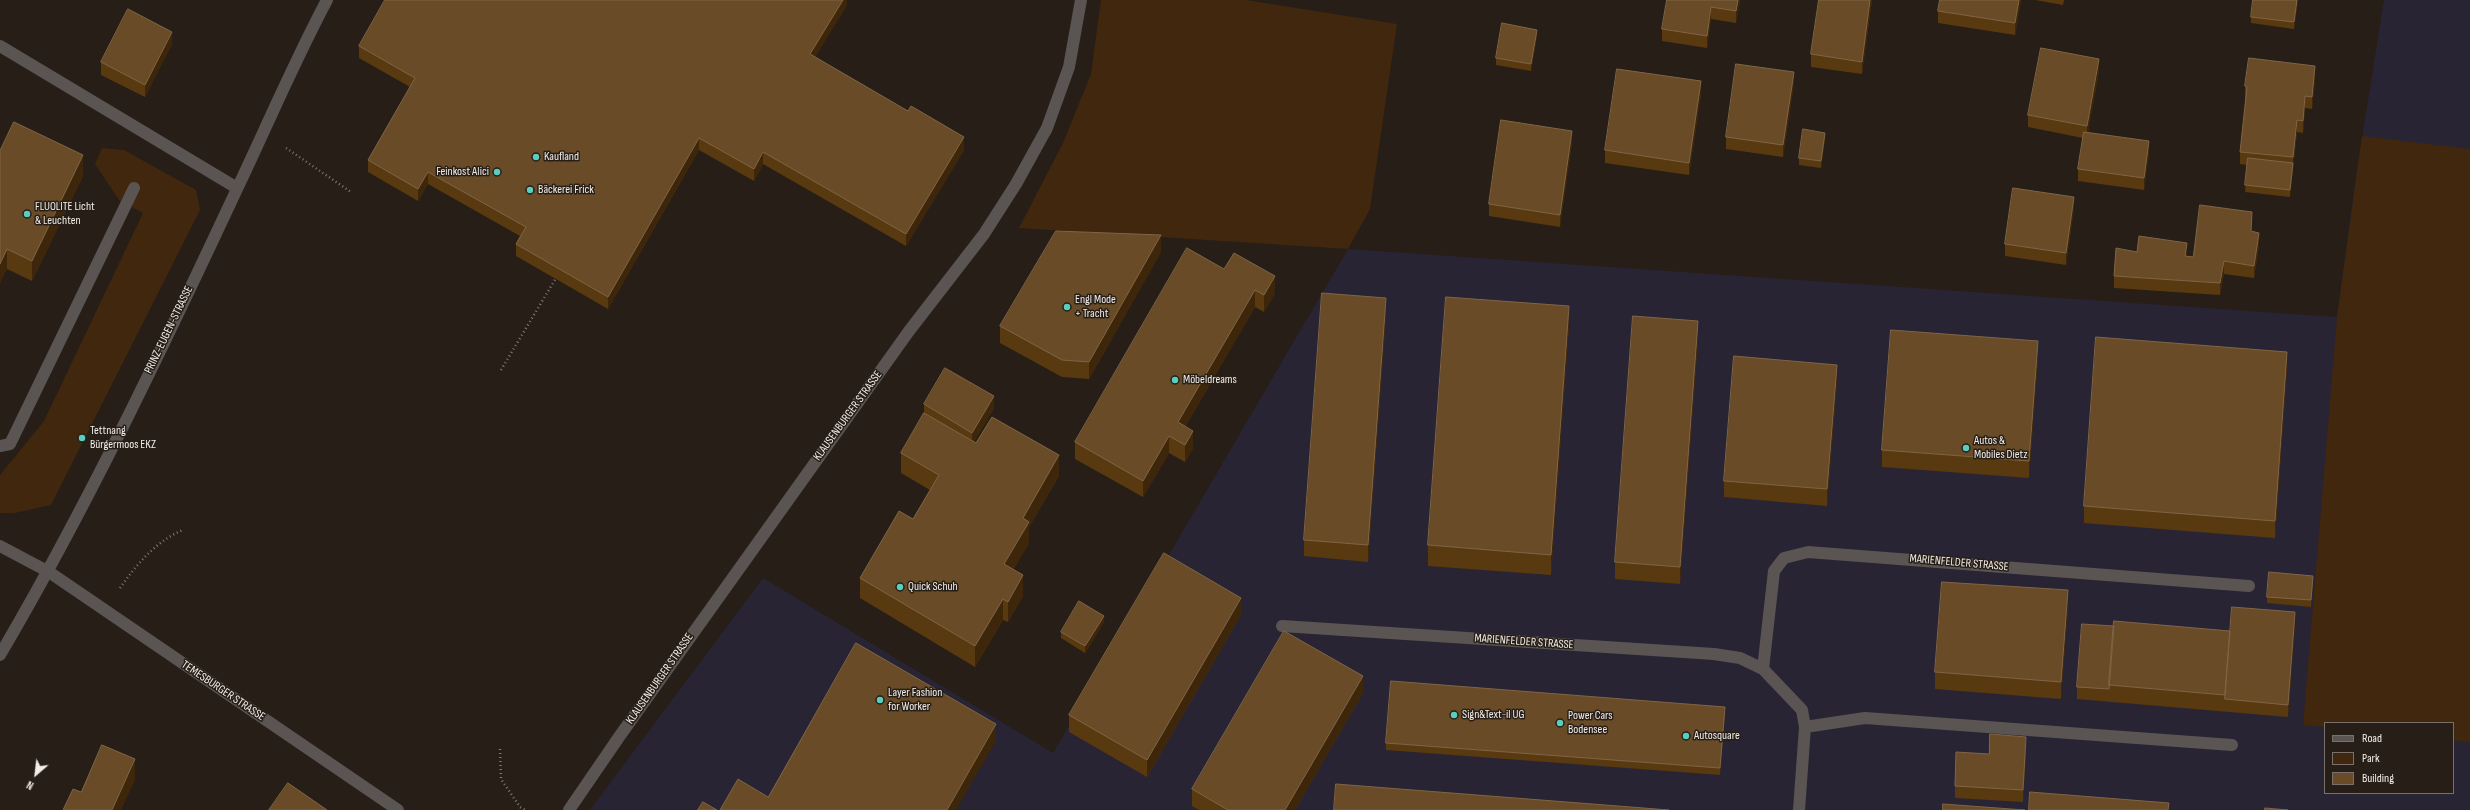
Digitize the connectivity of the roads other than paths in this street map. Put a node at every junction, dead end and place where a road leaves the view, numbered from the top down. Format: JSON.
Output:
{"nodes":[{"id":1,"x":327,"y":0,"type":"edge"},
{"id":2,"x":1081,"y":0,"type":"edge"},
{"id":3,"x":0,"y":46,"type":"edge"},
{"id":4,"x":134,"y":188,"type":"dead end"},
{"id":5,"x":237,"y":188,"type":"junction"},
{"id":6,"x":0,"y":446,"type":"edge"},
{"id":7,"x":0,"y":546,"type":"edge"},
{"id":8,"x":49,"y":572,"type":"junction"},
{"id":9,"x":2249,"y":586,"type":"dead end"},
{"id":10,"x":1282,"y":626,"type":"dead end"},
{"id":11,"x":0,"y":655,"type":"edge"},
{"id":12,"x":1763,"y":669,"type":"junction"},
{"id":13,"x":1805,"y":727,"type":"junction"},
{"id":14,"x":2232,"y":745,"type":"dead end"},
{"id":15,"x":398,"y":810,"type":"edge"},
{"id":16,"x":570,"y":810,"type":"edge"},
{"id":17,"x":1799,"y":810,"type":"edge"}],
"edges":[{"from":1,"to":5,"type":"street","name":"PRINZ-EUGEN-STRASSE"},
{"from":2,"to":16,"type":"street","name":"KLAUSENBURGER STRASSE"},
{"from":3,"to":5,"type":"street"},
{"from":4,"to":6,"type":"street"},
{"from":5,"to":8,"type":"street","name":"PRINZ-EUGEN-STRASSE"},
{"from":7,"to":8,"type":"street","name":"TEMESBURGER STRASSE"},
{"from":8,"to":11,"type":"street","name":"PRINZ-EUGEN-STRASSE"},
{"from":8,"to":15,"type":"street","name":"TEMESBURGER STRASSE"},
{"from":9,"to":12,"type":"street","name":"MARIENFELDER STRASSE"},
{"from":10,"to":12,"type":"street","name":"MARIENFELDER STRASSE"},
{"from":12,"to":13,"type":"street","name":"MARIENFELDER STRASSE"},
{"from":13,"to":14,"type":"street"},
{"from":13,"to":17,"type":"street","name":"MARIENFELDER STRASSE"}]}
